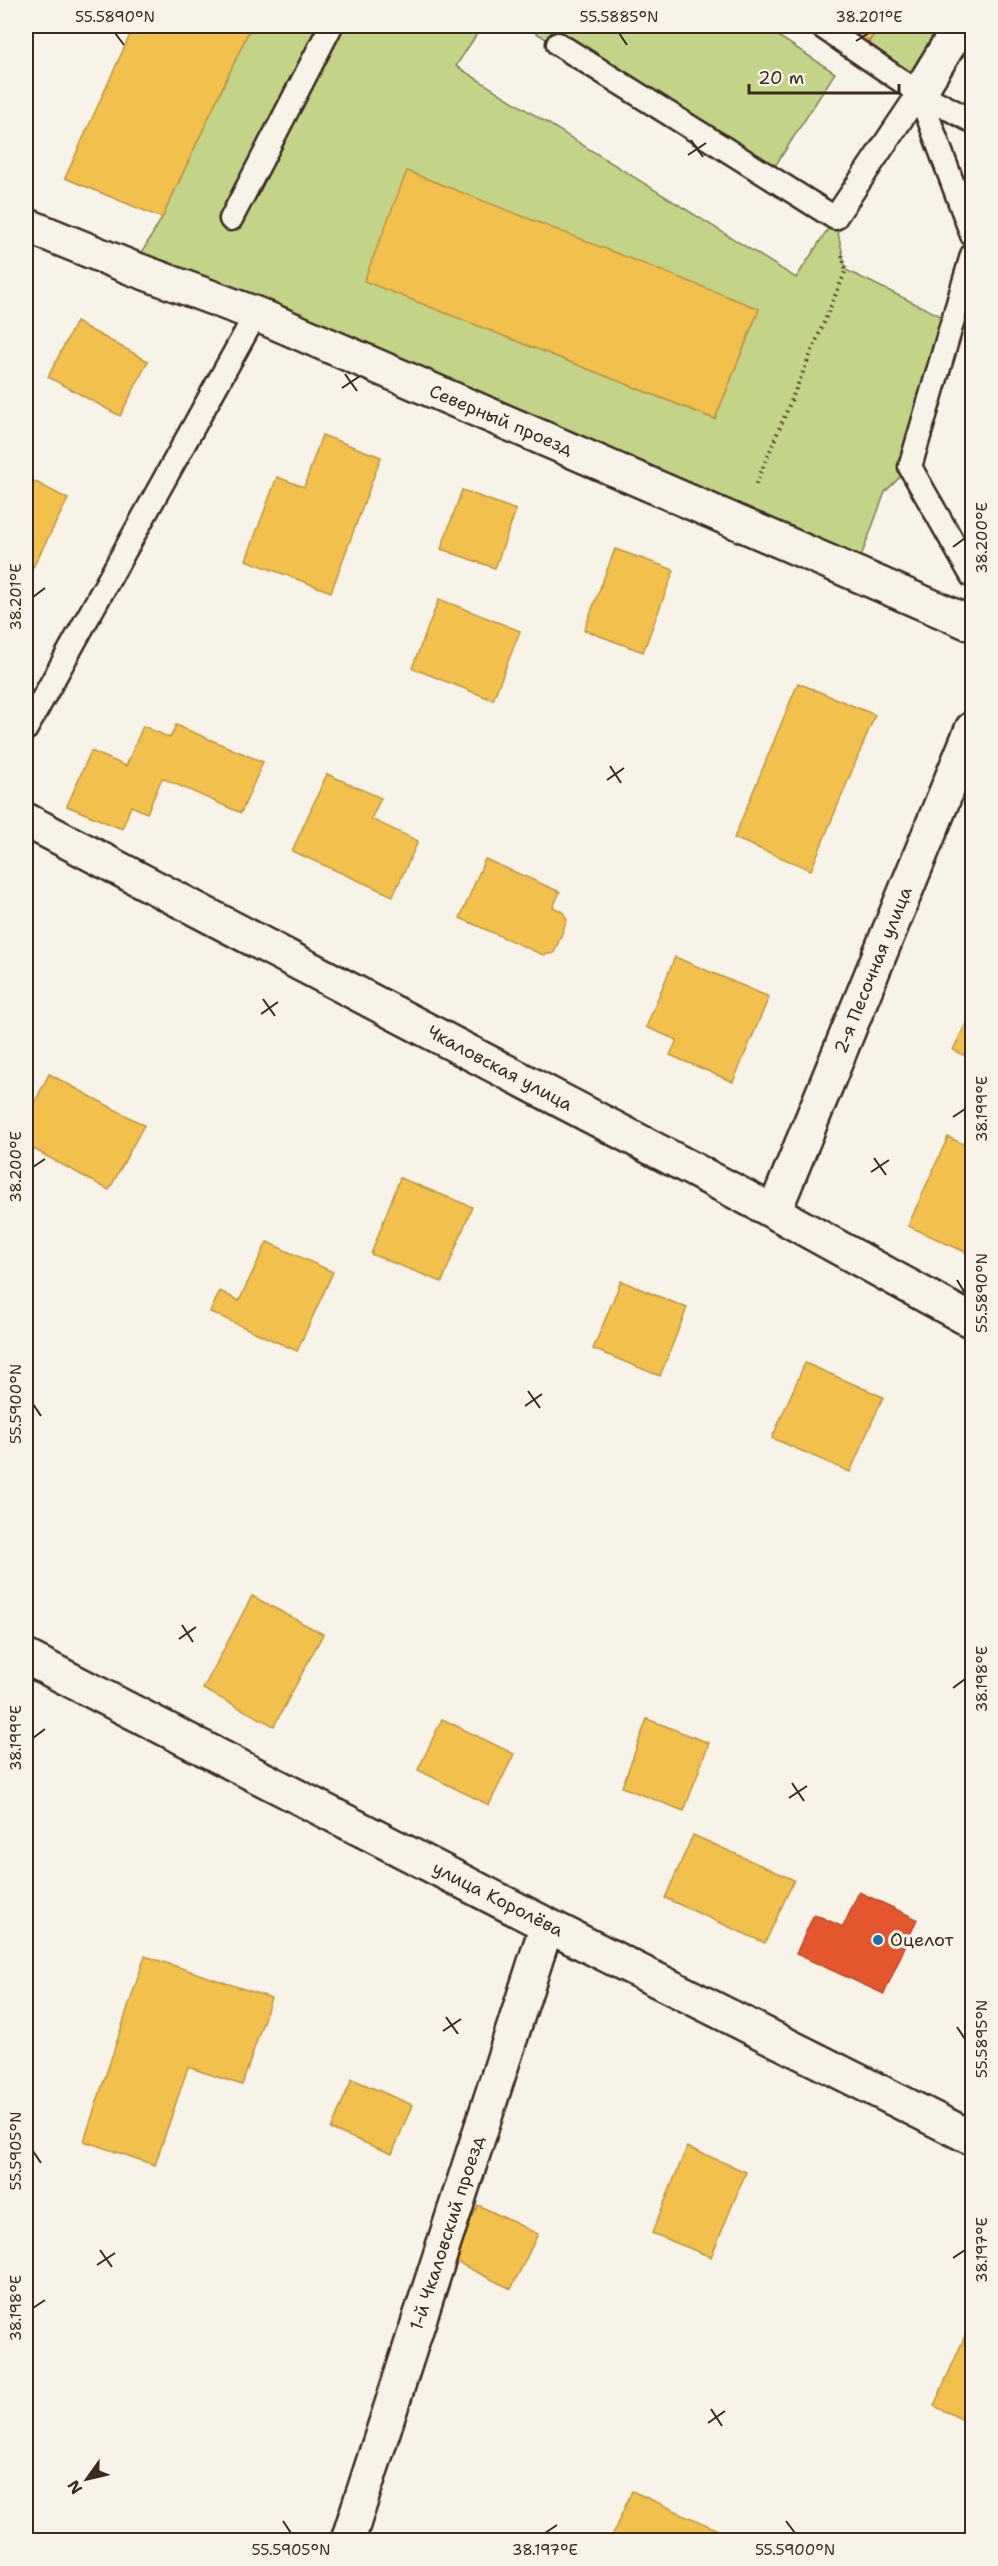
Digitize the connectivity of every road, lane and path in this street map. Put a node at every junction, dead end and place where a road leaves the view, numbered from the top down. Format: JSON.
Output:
{"nodes":[{"id":1,"x":331,"y":26,"type":"edge"},
{"id":2,"x":821,"y":26,"type":"edge"},
{"id":3,"x":960,"y":26,"type":"edge"},
{"id":4,"x":558,"y":44,"type":"dead end"},
{"id":5,"x":919,"y":93,"type":"junction"},
{"id":6,"x":972,"y":121,"type":"edge"},
{"id":7,"x":835,"y":218,"type":"junction"},
{"id":8,"x":231,"y":219,"type":"dead end"},
{"id":9,"x":26,"y":225,"type":"edge"},
{"id":10,"x":972,"y":235,"type":"edge"},
{"id":11,"x":972,"y":255,"type":"edge"},
{"id":12,"x":256,"y":314,"type":"junction"},
{"id":13,"x":739,"y":523,"type":"junction"},
{"id":14,"x":972,"y":576,"type":"edge"},
{"id":15,"x":972,"y":624,"type":"edge"},
{"id":16,"x":26,"y":729,"type":"edge"},
{"id":17,"x":972,"y":729,"type":"edge"},
{"id":18,"x":26,"y":820,"type":"edge"},
{"id":19,"x":774,"y":1212,"type":"junction"},
{"id":20,"x":972,"y":1321,"type":"edge"},
{"id":21,"x":26,"y":1657,"type":"edge"},
{"id":22,"x":547,"y":1924,"type":"junction"},
{"id":23,"x":972,"y":2138,"type":"edge"},
{"id":24,"x":348,"y":2541,"type":"edge"}],
"edges":[{"from":1,"to":8,"type":"lane"},
{"from":2,"to":5,"type":"lane"},
{"from":3,"to":5,"type":"street"},
{"from":4,"to":7,"type":"lane"},
{"from":5,"to":6,"type":"lane"},
{"from":5,"to":7,"type":"lane"},
{"from":5,"to":10,"type":"lane"},
{"from":7,"to":13,"type":"path"},
{"from":9,"to":12,"type":"street","name":"Северный проезд"},
{"from":11,"to":14,"type":"lane"},
{"from":12,"to":13,"type":"street","name":"Северный проезд"},
{"from":12,"to":16,"type":"lane"},
{"from":13,"to":15,"type":"street","name":"Северный проезд"},
{"from":17,"to":19,"type":"street","name":"2-я Песочная улица"},
{"from":18,"to":19,"type":"street","name":"Чкаловская улица"},
{"from":19,"to":20,"type":"street","name":"Чкаловская улица"},
{"from":21,"to":22,"type":"street","name":"улица Королёва"},
{"from":22,"to":23,"type":"street","name":"улица Королёва"},
{"from":22,"to":24,"type":"street","name":"1-й Чкаловский проезд"}]}
